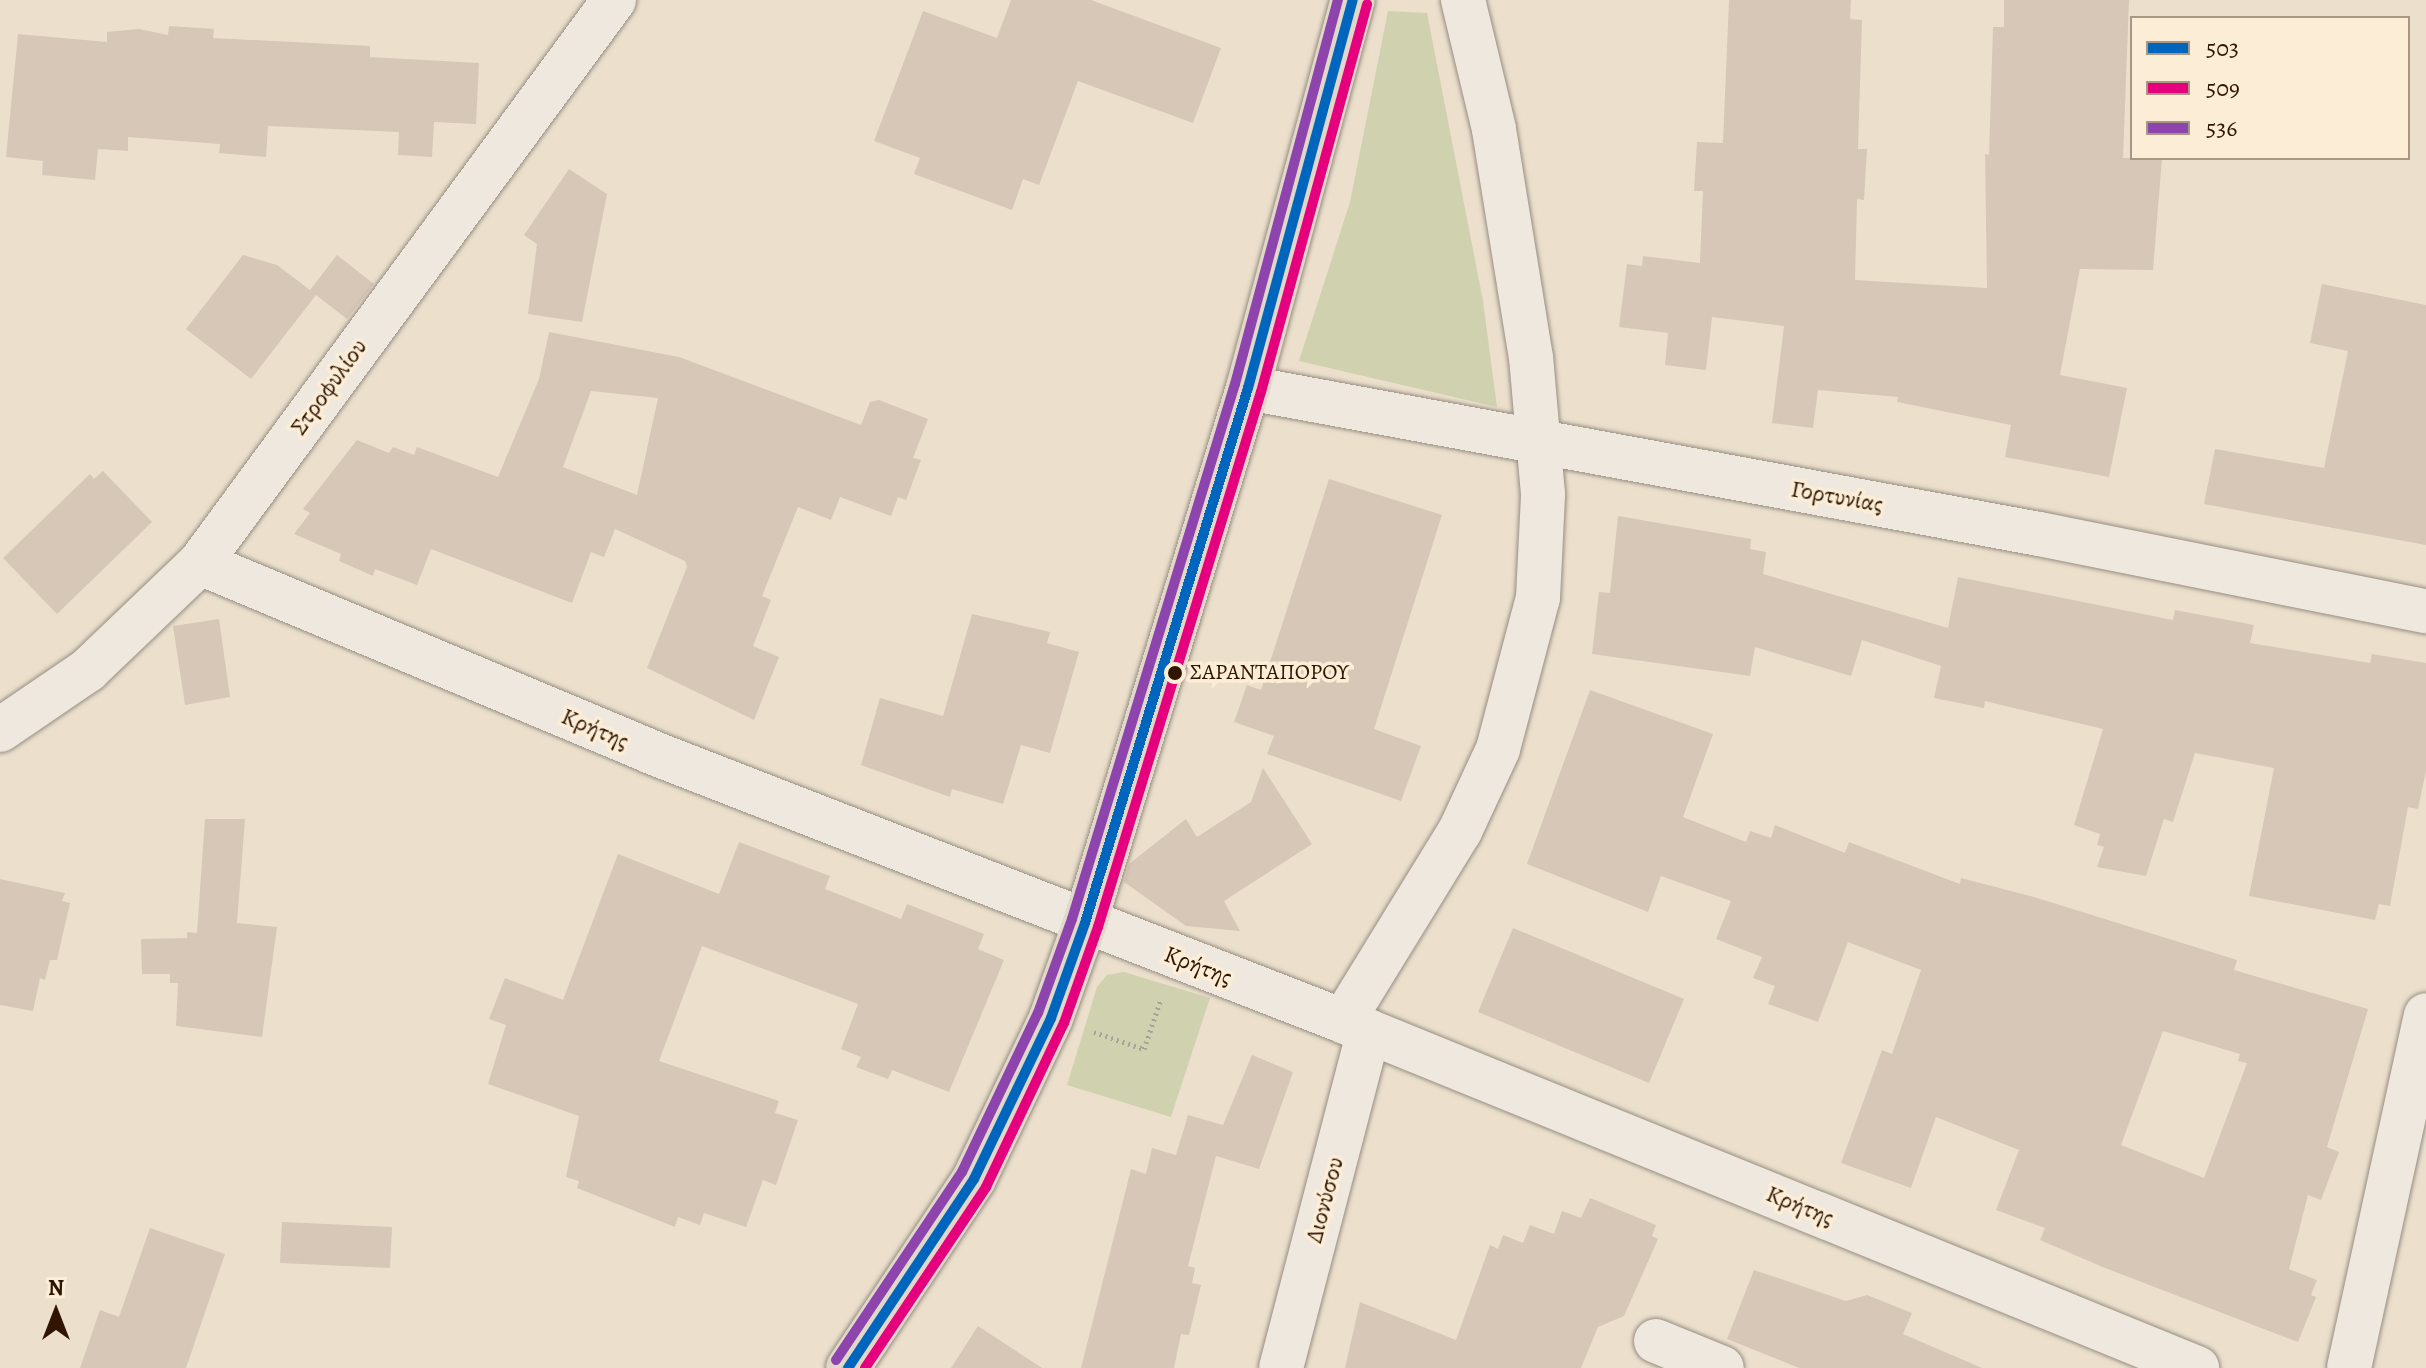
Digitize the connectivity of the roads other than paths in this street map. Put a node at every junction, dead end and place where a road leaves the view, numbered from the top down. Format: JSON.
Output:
{"nodes":[{"id":1,"x":614,"y":0,"type":"edge"},
{"id":2,"x":1353,"y":0,"type":"edge"},
{"id":3,"x":1463,"y":0,"type":"edge"},
{"id":4,"x":1248,"y":388,"type":"junction"},
{"id":5,"x":1541,"y":443,"type":"junction"},
{"id":6,"x":200,"y":563,"type":"junction"},
{"id":7,"x":2426,"y":611,"type":"edge"},
{"id":8,"x":0,"y":730,"type":"edge"},
{"id":9,"x":1085,"y":923,"type":"junction"},
{"id":10,"x":2426,"y":1015,"type":"edge"},
{"id":11,"x":1356,"y":1026,"type":"junction"},
{"id":12,"x":1656,"y":1341,"type":"dead end"},
{"id":13,"x":848,"y":1368,"type":"edge"},
{"id":14,"x":1281,"y":1368,"type":"edge"},
{"id":15,"x":1722,"y":1368,"type":"edge"},
{"id":16,"x":2197,"y":1368,"type":"edge"},
{"id":17,"x":2349,"y":1368,"type":"edge"}],
"edges":[{"from":1,"to":6,"type":"street","name":"Στροφυλίου"},
{"from":2,"to":4,"type":"main road"},
{"from":3,"to":5,"type":"street","name":"Διονύσου"},
{"from":4,"to":5,"type":"street","name":"Γορτυνίας"},
{"from":4,"to":9,"type":"main road"},
{"from":5,"to":7,"type":"street","name":"Γορτυνίας"},
{"from":5,"to":11,"type":"street","name":"Διονύσου"},
{"from":6,"to":8,"type":"street","name":"Στροφυλίου"},
{"from":6,"to":9,"type":"street","name":"Κρήτης"},
{"from":9,"to":11,"type":"street","name":"Κρήτης"},
{"from":9,"to":13,"type":"main road"},
{"from":10,"to":17,"type":"street"},
{"from":11,"to":14,"type":"street","name":"Διονύσου"},
{"from":11,"to":16,"type":"street","name":"Κρήτης"},
{"from":12,"to":15,"type":"street"}]}
